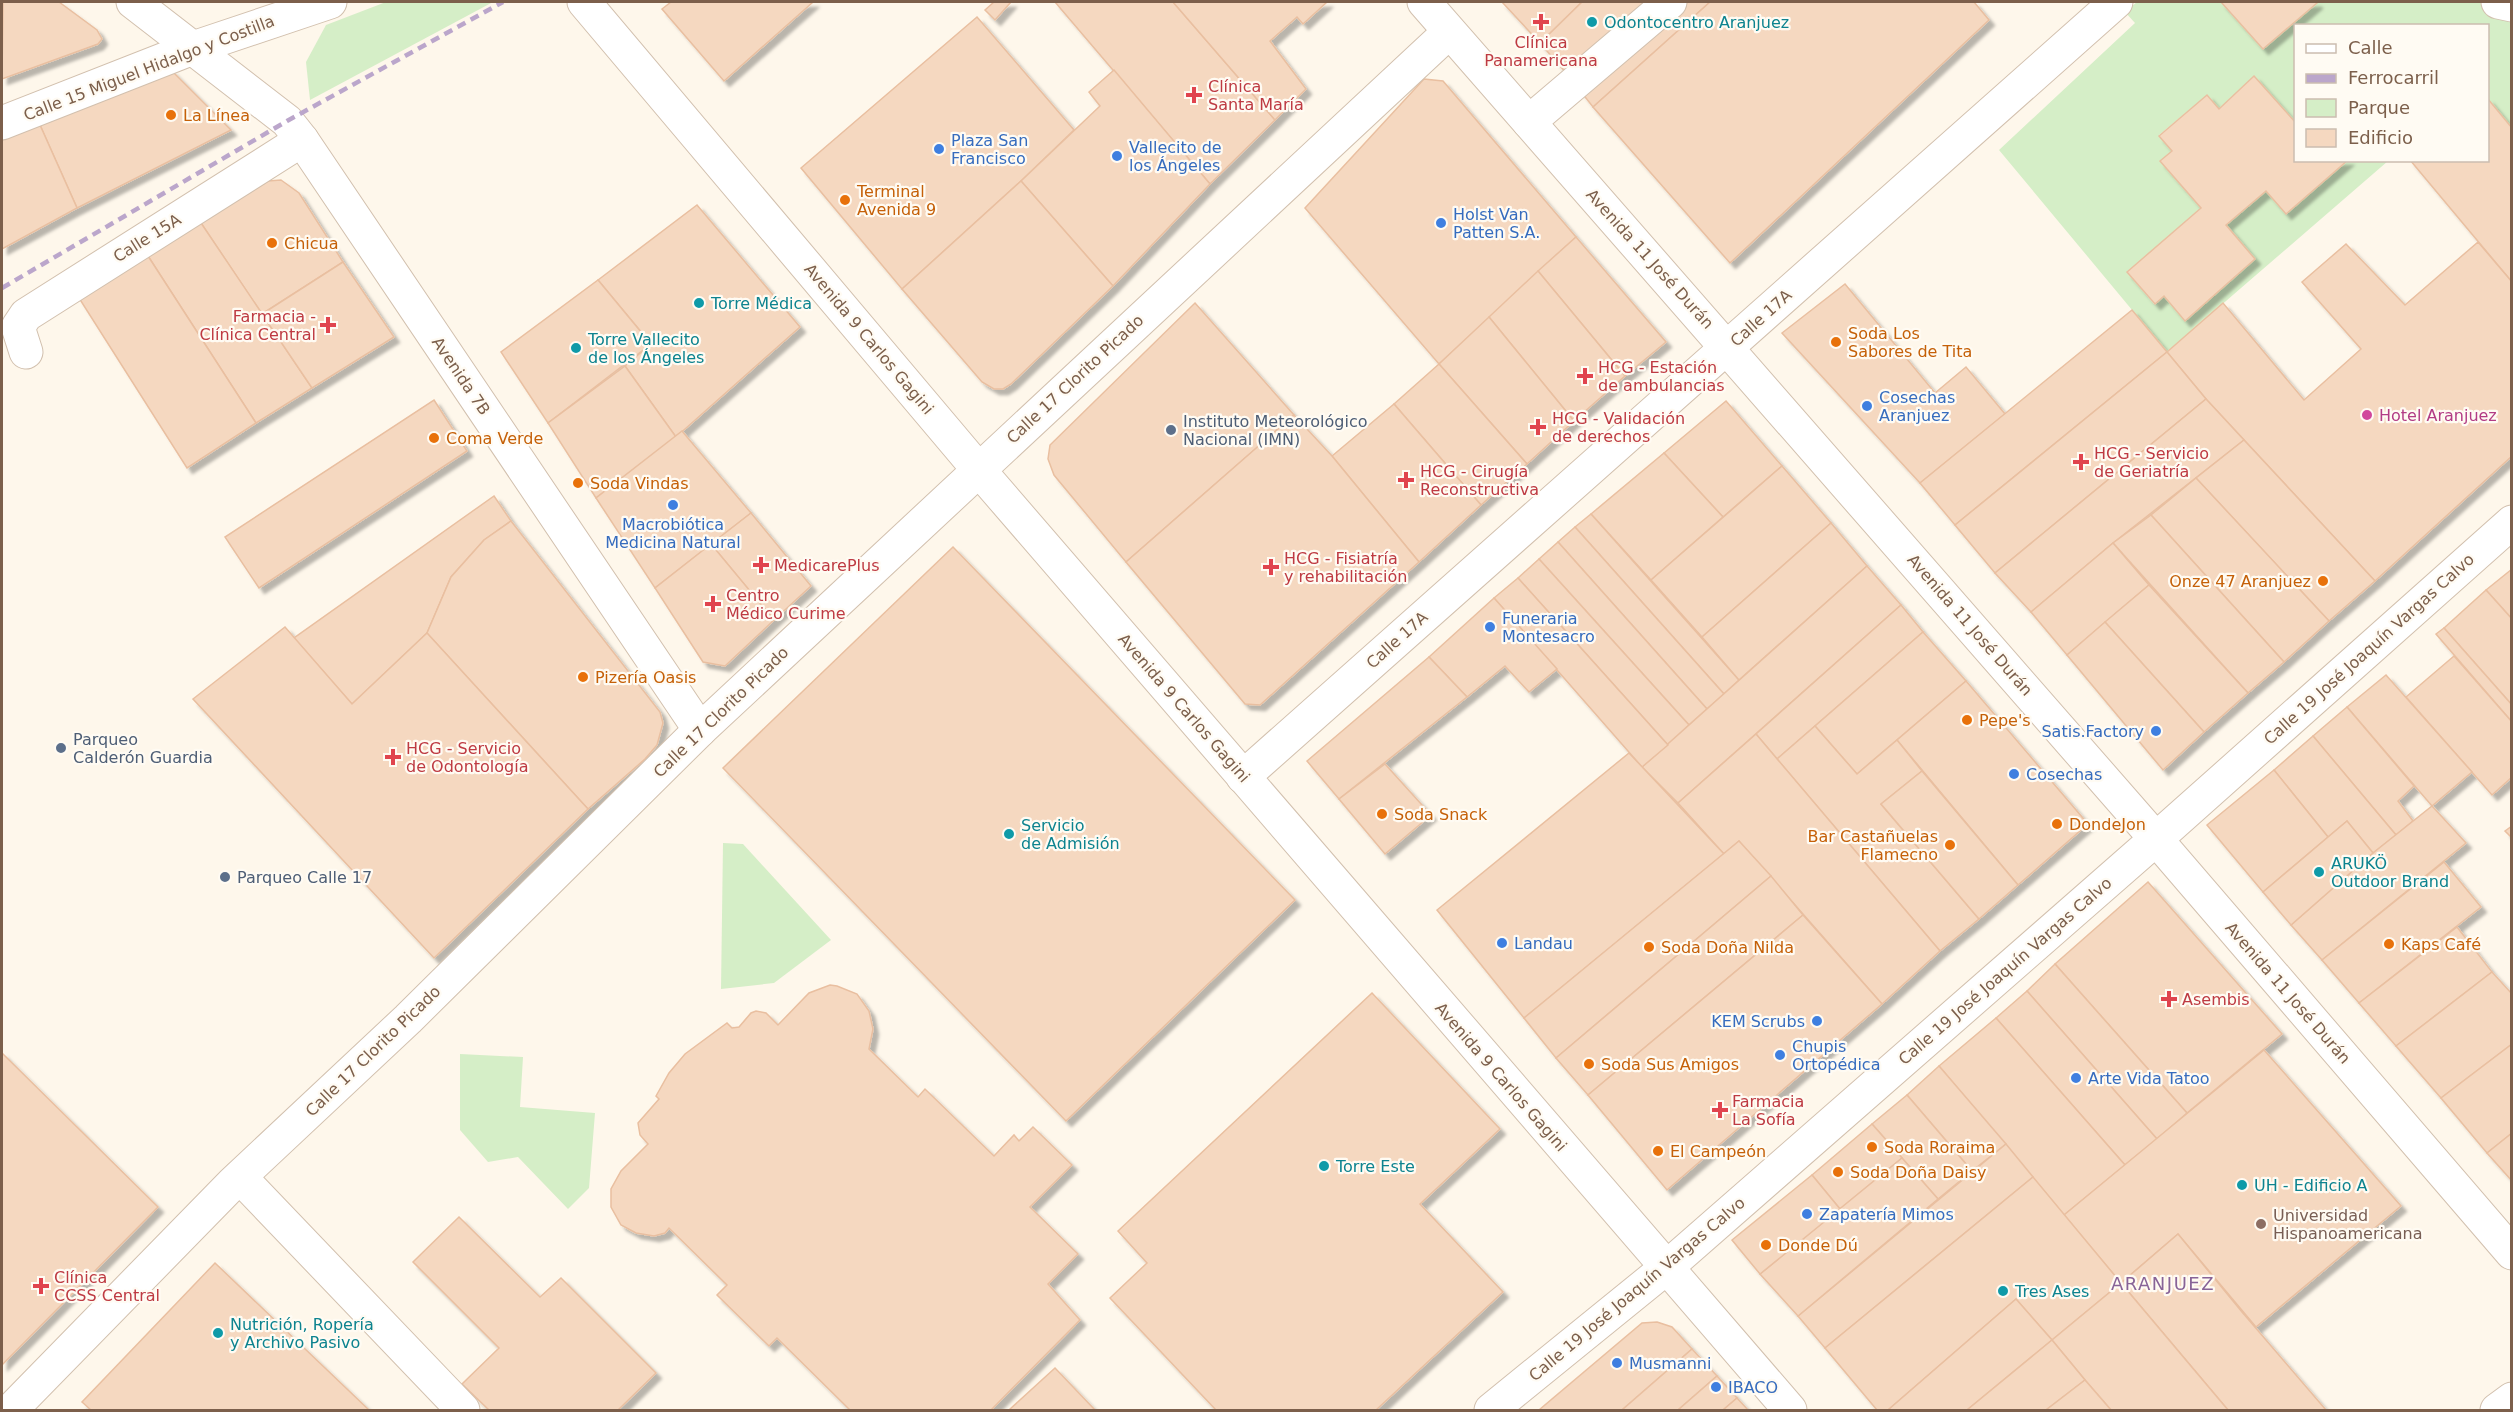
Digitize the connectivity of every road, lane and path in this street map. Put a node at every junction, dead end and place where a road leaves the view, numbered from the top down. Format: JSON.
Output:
{"nodes":[{"id":1,"x":133,"y":2,"type":"edge"},
{"id":2,"x":330,"y":2,"type":"edge"},
{"id":3,"x":584,"y":2,"type":"edge"},
{"id":4,"x":1424,"y":2,"type":"edge"},
{"id":5,"x":1670,"y":2,"type":"edge"},
{"id":6,"x":2116,"y":2,"type":"edge"},
{"id":7,"x":2498,"y":2,"type":"edge"},
{"id":8,"x":2511,"y":5,"type":"edge"},
{"id":9,"x":1449,"y":32,"type":"junction"},
{"id":10,"x":193,"y":48,"type":"junction"},
{"id":11,"x":1529,"y":122,"type":"junction"},
{"id":12,"x":2,"y":123,"type":"edge"},
{"id":13,"x":302,"y":140,"type":"junction"},
{"id":14,"x":1728,"y":347,"type":"junction"},
{"id":15,"x":26,"y":352,"type":"dead end"},
{"id":16,"x":978,"y":469,"type":"junction"},
{"id":17,"x":2511,"y":522,"type":"edge"},
{"id":18,"x":700,"y":730,"type":"junction"},
{"id":19,"x":1243,"y":777,"type":"junction"},
{"id":20,"x":2156,"y":839,"type":"junction"},
{"id":21,"x":240,"y":1177,"type":"junction"},
{"id":22,"x":2511,"y":1252,"type":"edge"},
{"id":23,"x":1666,"y":1268,"type":"junction"},
{"id":24,"x":2511,"y":1399,"type":"edge"},
{"id":25,"x":10,"y":1410,"type":"edge"},
{"id":26,"x":464,"y":1410,"type":"edge"},
{"id":27,"x":1491,"y":1410,"type":"edge"},
{"id":28,"x":1790,"y":1410,"type":"edge"},
{"id":29,"x":2498,"y":1410,"type":"edge"}],
"edges":[{"from":1,"to":10,"type":"street","name":"Avenida 7B"},
{"from":2,"to":10,"type":"street","name":"Calle 15 Miguel Hidalgo y Costilla"},
{"from":3,"to":16,"type":"street","name":"Avenida 9 Carlos Gagini"},
{"from":4,"to":9,"type":"street","name":"Avenida 11 José Durán"},
{"from":5,"to":11,"type":"street"},
{"from":6,"to":14,"type":"street","name":"Calle 17A"},
{"from":7,"to":8,"type":"street"},
{"from":9,"to":11,"type":"street","name":"Avenida 11 José Durán"},
{"from":9,"to":16,"type":"street","name":"Calle 17 Clorito Picado"},
{"from":10,"to":12,"type":"street","name":"Calle 15 Miguel Hidalgo y Costilla"},
{"from":10,"to":13,"type":"street","name":"Avenida 7B"},
{"from":11,"to":14,"type":"street","name":"Avenida 11 José Durán"},
{"from":13,"to":15,"type":"street","name":"Calle 15A"},
{"from":13,"to":18,"type":"street","name":"Avenida 7B"},
{"from":14,"to":19,"type":"street","name":"Calle 17A"},
{"from":14,"to":20,"type":"street","name":"Avenida 11 José Durán"},
{"from":16,"to":18,"type":"street","name":"Calle 17 Clorito Picado"},
{"from":16,"to":19,"type":"street","name":"Avenida 9 Carlos Gagini"},
{"from":17,"to":20,"type":"street","name":"Calle 19 José Joaquín Vargas Calvo"},
{"from":18,"to":21,"type":"street","name":"Calle 17 Clorito Picado"},
{"from":19,"to":23,"type":"street","name":"Avenida 9 Carlos Gagini"},
{"from":20,"to":22,"type":"street","name":"Avenida 11 José Durán"},
{"from":20,"to":23,"type":"street","name":"Calle 19 José Joaquín Vargas Calvo"},
{"from":21,"to":25,"type":"street","name":"Calle 17 Clorito Picado"},
{"from":21,"to":26,"type":"street"},
{"from":23,"to":27,"type":"street","name":"Calle 19 José Joaquín Vargas Calvo"},
{"from":23,"to":28,"type":"street","name":"Avenida 9 Carlos Gagini"},
{"from":24,"to":29,"type":"street"}]}
